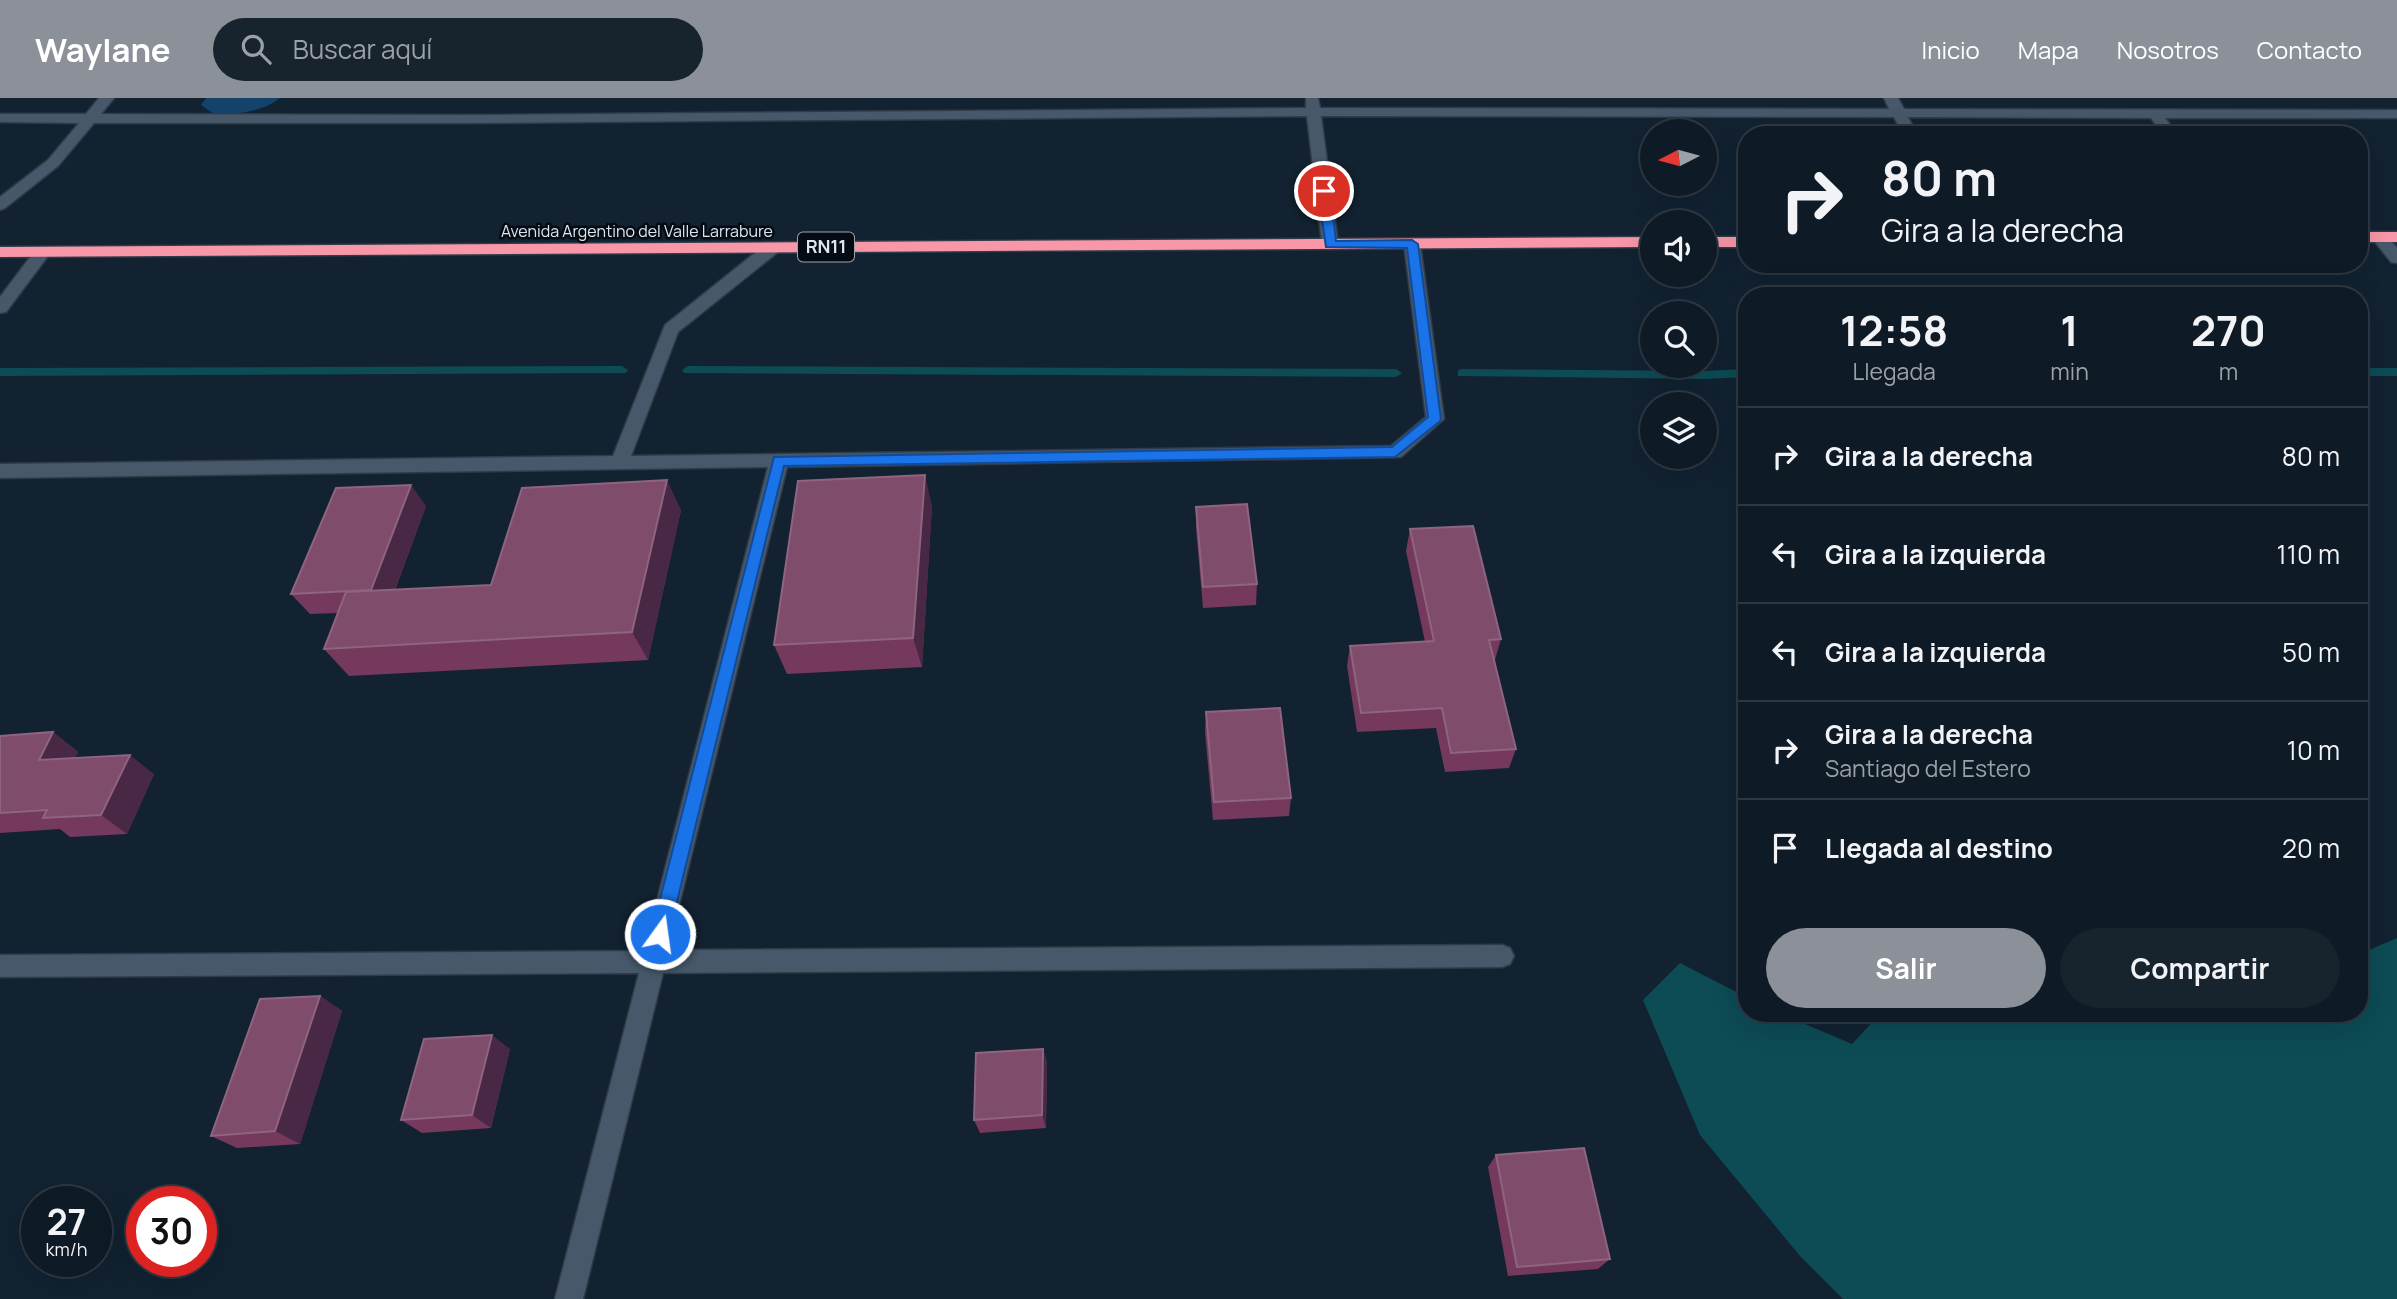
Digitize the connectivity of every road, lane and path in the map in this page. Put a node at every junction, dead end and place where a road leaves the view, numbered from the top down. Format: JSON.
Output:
{"nodes":[{"id":1,"x":107,"y":98,"type":"edge"},
{"id":2,"x":1891,"y":98,"type":"edge"},
{"id":3,"x":1313,"y":105,"type":"edge"},
{"id":4,"x":1899,"y":114,"type":"junction"},
{"id":5,"x":2155,"y":114,"type":"junction"},
{"id":6,"x":2397,"y":114,"type":"edge"},
{"id":7,"x":0,"y":118,"type":"edge"},
{"id":8,"x":92,"y":118,"type":"junction"},
{"id":9,"x":1905,"y":126,"type":"edge"},
{"id":10,"x":2164,"y":126,"type":"edge"},
{"id":11,"x":0,"y":205,"type":"edge"},
{"id":12,"x":2368,"y":237,"type":"edge"},
{"id":13,"x":2379,"y":237,"type":"junction"},
{"id":14,"x":2397,"y":237,"type":"edge"},
{"id":15,"x":1717,"y":242,"type":"edge"},
{"id":16,"x":1738,"y":242,"type":"edge"},
{"id":17,"x":1640,"y":243,"type":"edge"},
{"id":18,"x":1331,"y":244,"type":"junction"},
{"id":19,"x":1412,"y":244,"type":"junction"},
{"id":20,"x":772,"y":248,"type":"junction"},
{"id":21,"x":0,"y":252,"type":"edge"},
{"id":22,"x":43,"y":252,"type":"junction"},
{"id":23,"x":2397,"y":258,"type":"edge"},
{"id":24,"x":0,"y":308,"type":"edge"},
{"id":25,"x":779,"y":461,"type":"junction"},
{"id":26,"x":619,"y":463,"type":"junction"},
{"id":27,"x":0,"y":471,"type":"edge"},
{"id":28,"x":1502,"y":956,"type":"dead end"},
{"id":29,"x":653,"y":961,"type":"junction"},
{"id":30,"x":0,"y":966,"type":"edge"},
{"id":31,"x":569,"y":1299,"type":"edge"}],
"edges":[{"from":1,"to":8,"type":"street"},
{"from":2,"to":4,"type":"street"},
{"from":3,"to":4,"type":"street"},
{"from":3,"to":8,"type":"street"},
{"from":3,"to":18,"type":"street"},
{"from":4,"to":5,"type":"street"},
{"from":4,"to":9,"type":"street"},
{"from":5,"to":6,"type":"street"},
{"from":5,"to":10,"type":"street"},
{"from":7,"to":8,"type":"street"},
{"from":8,"to":11,"type":"street"},
{"from":12,"to":13,"type":"highway"},
{"from":13,"to":14,"type":"highway"},
{"from":13,"to":23,"type":"street"},
{"from":15,"to":16,"type":"highway"},
{"from":17,"to":19,"type":"highway","name":"Avenida Argentino del Valle Larrabure","number":"RN11"},
{"from":18,"to":19,"type":"highway","name":"Avenida Argentino del Valle Larrabure","number":"RN11"},
{"from":18,"to":20,"type":"highway","name":"Avenida Argentino del Valle Larrabure","number":"RN11"},
{"from":19,"to":25,"type":"street"},
{"from":20,"to":22,"type":"highway","name":"Avenida Argentino del Valle Larrabure","number":"RN11"},
{"from":20,"to":26,"type":"street"},
{"from":21,"to":22,"type":"highway","name":"Avenida Argentino del Valle Larrabure","number":"RN11"},
{"from":22,"to":24,"type":"street"},
{"from":25,"to":26,"type":"street"},
{"from":25,"to":29,"type":"street"},
{"from":26,"to":27,"type":"street"},
{"from":28,"to":29,"type":"street"},
{"from":29,"to":30,"type":"street"},
{"from":29,"to":31,"type":"street"}]}
